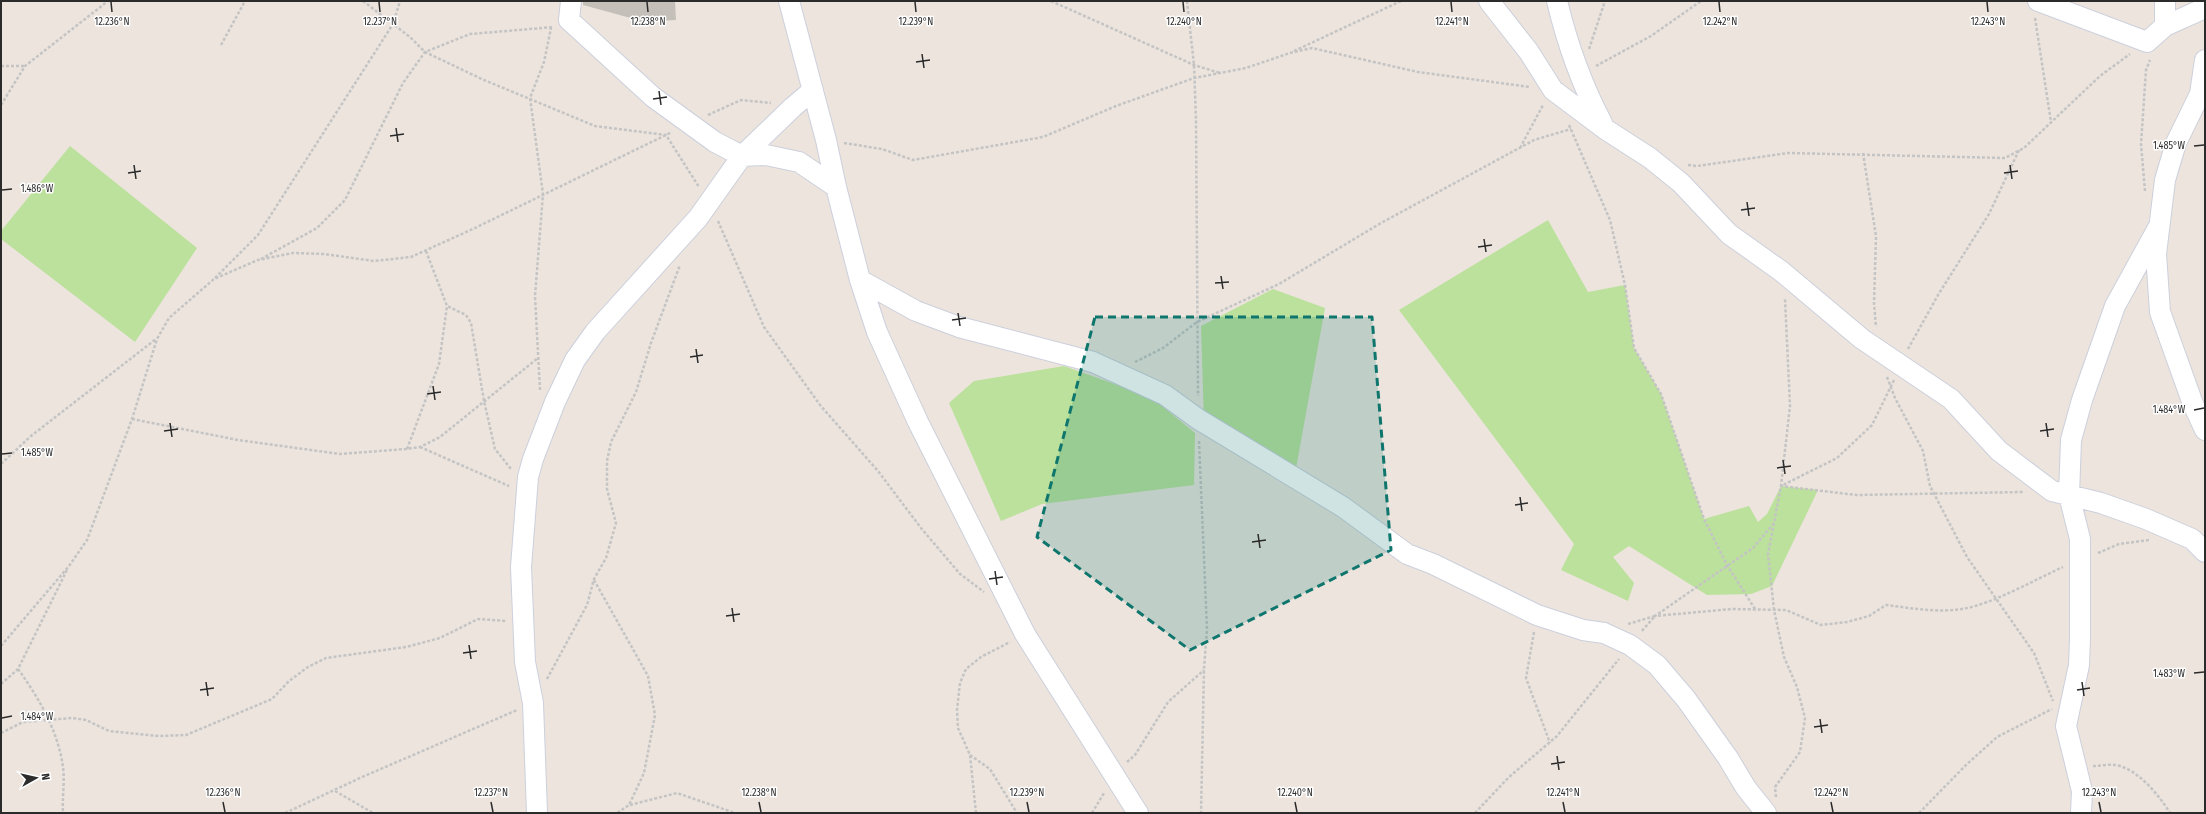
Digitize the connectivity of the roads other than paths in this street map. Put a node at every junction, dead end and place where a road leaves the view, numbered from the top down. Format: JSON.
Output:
{"nodes":[{"id":1,"x":789,"y":1,"type":"edge"},
{"id":2,"x":1489,"y":1,"type":"edge"},
{"id":3,"x":1557,"y":1,"type":"edge"},
{"id":4,"x":2165,"y":1,"type":"edge"},
{"id":5,"x":2036,"y":8,"type":"edge"},
{"id":6,"x":2205,"y":8,"type":"edge"},
{"id":7,"x":564,"y":16,"type":"edge"},
{"id":8,"x":2165,"y":26,"type":"junction"},
{"id":9,"x":2205,"y":60,"type":"edge"},
{"id":10,"x":813,"y":90,"type":"junction"},
{"id":11,"x":1605,"y":128,"type":"junction"},
{"id":12,"x":742,"y":156,"type":"junction"},
{"id":13,"x":836,"y":187,"type":"junction"},
{"id":14,"x":2159,"y":226,"type":"junction"},
{"id":15,"x":860,"y":280,"type":"junction"},
{"id":16,"x":2205,"y":430,"type":"edge"},
{"id":17,"x":2069,"y":495,"type":"junction"},
{"id":18,"x":2205,"y":552,"type":"edge"},
{"id":19,"x":1771,"y":806,"type":"edge"},
{"id":20,"x":537,"y":813,"type":"edge"},
{"id":21,"x":1138,"y":813,"type":"edge"},
{"id":22,"x":2081,"y":813,"type":"edge"}],
"edges":[{"from":1,"to":10,"type":"street"},
{"from":2,"to":11,"type":"street"},
{"from":3,"to":11,"type":"street"},
{"from":4,"to":8,"type":"street"},
{"from":5,"to":8,"type":"street"},
{"from":6,"to":8,"type":"street"},
{"from":7,"to":12,"type":"street"},
{"from":9,"to":14,"type":"street"},
{"from":10,"to":12,"type":"street"},
{"from":10,"to":13,"type":"street"},
{"from":11,"to":17,"type":"street"},
{"from":12,"to":13,"type":"street"},
{"from":12,"to":20,"type":"street"},
{"from":13,"to":15,"type":"street"},
{"from":14,"to":16,"type":"street"},
{"from":14,"to":17,"type":"street"},
{"from":15,"to":19,"type":"street"},
{"from":15,"to":21,"type":"street"},
{"from":17,"to":18,"type":"street"},
{"from":17,"to":22,"type":"street"}]}
